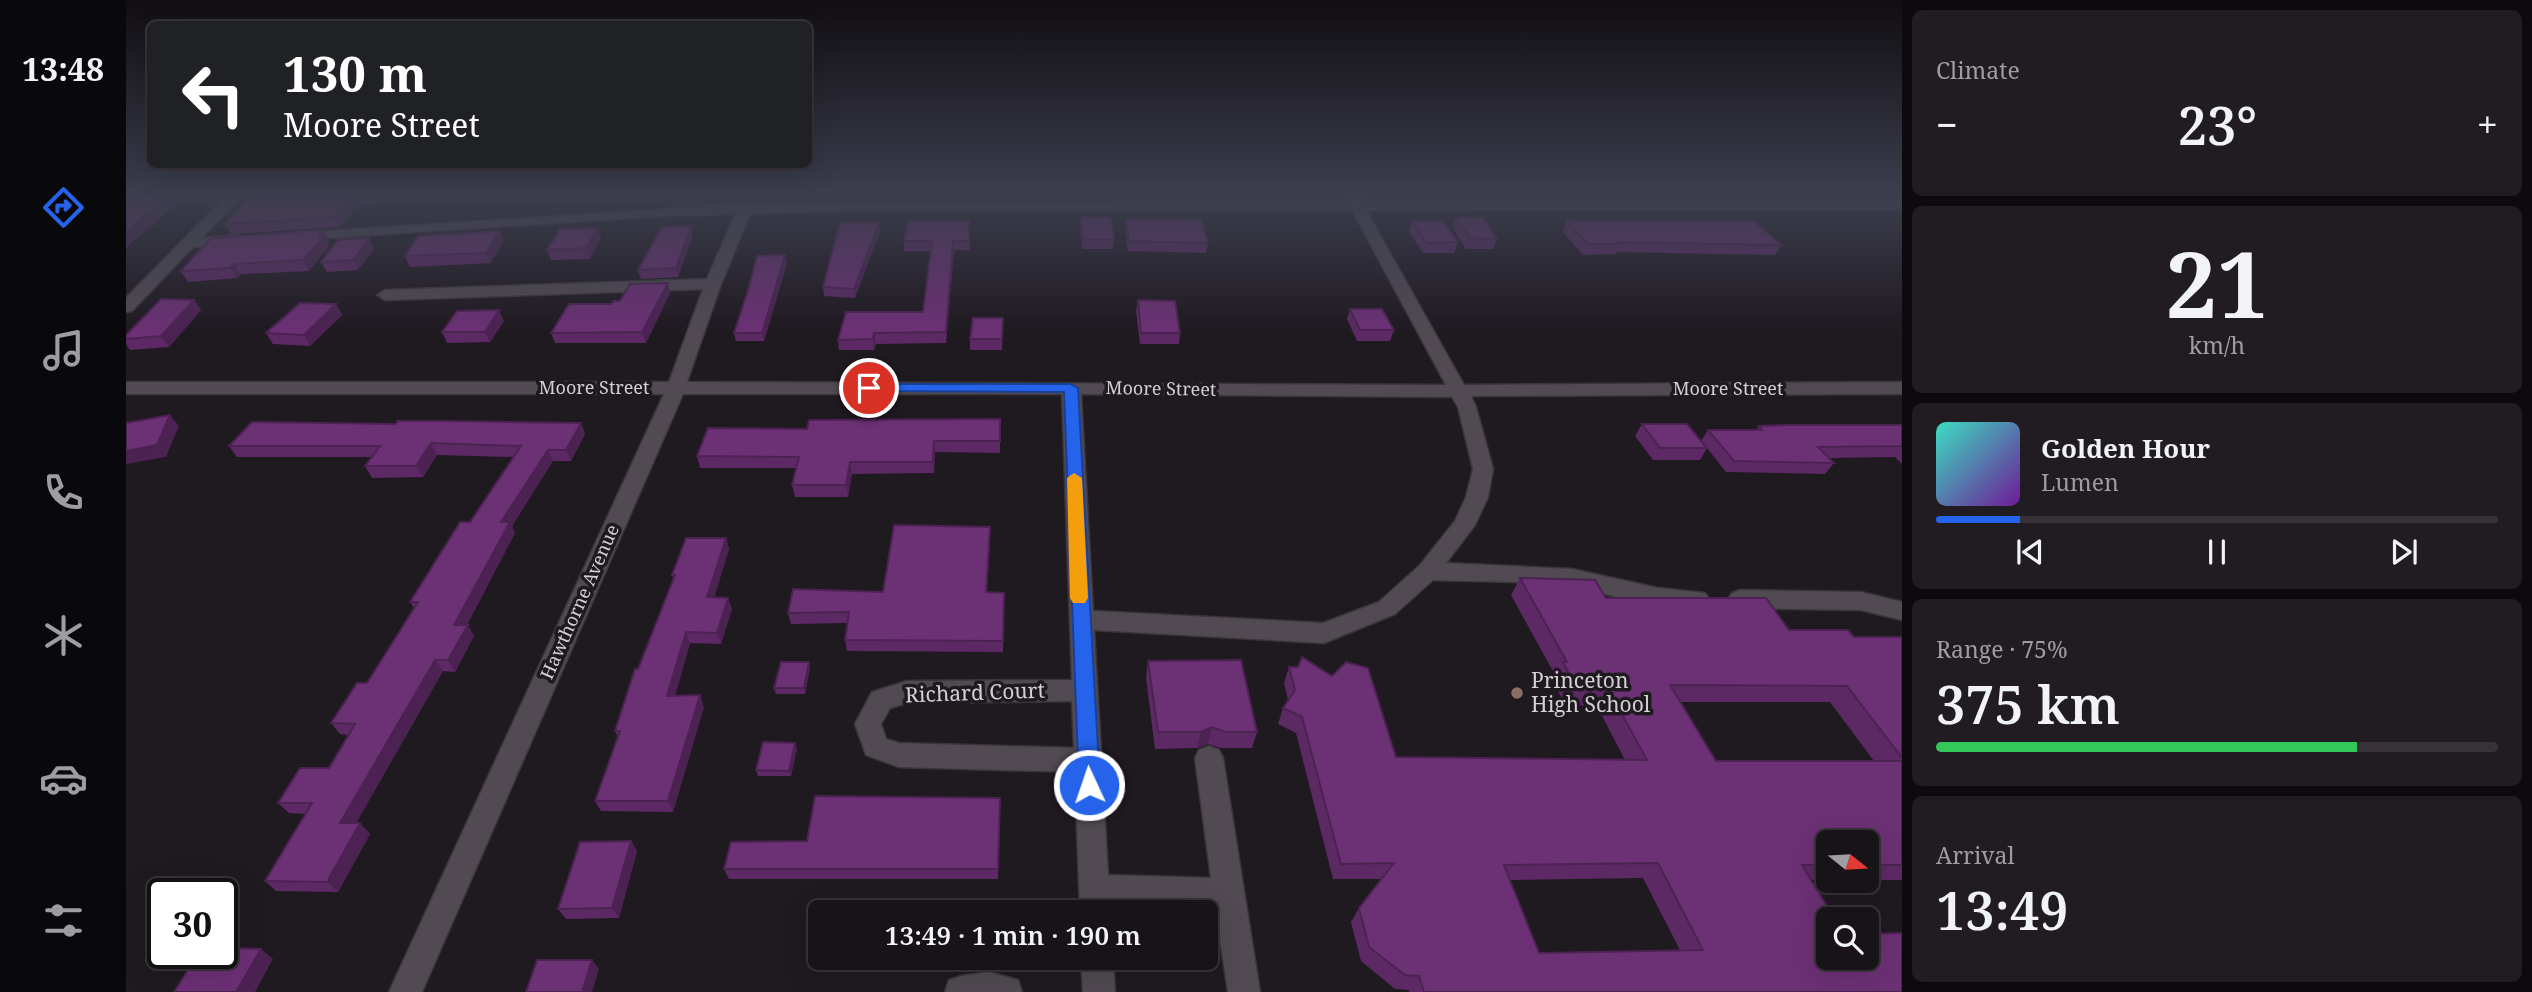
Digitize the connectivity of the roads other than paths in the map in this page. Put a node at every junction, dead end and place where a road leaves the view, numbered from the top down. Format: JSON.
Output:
{"nodes":[{"id":1,"x":213,"y":241,"type":"edge"},
{"id":2,"x":731,"y":241,"type":"edge"},
{"id":3,"x":1375,"y":241,"type":"edge"},
{"id":4,"x":190,"y":243,"type":"joint"},
{"id":5,"x":713,"y":284,"type":"junction"},
{"id":6,"x":385,"y":295,"type":"dead end"},
{"id":7,"x":126,"y":307,"type":"edge"},
{"id":8,"x":1902,"y":387,"type":"edge"},
{"id":9,"x":126,"y":388,"type":"edge"},
{"id":10,"x":676,"y":388,"type":"junction"},
{"id":11,"x":1071,"y":388,"type":"junction"},
{"id":12,"x":1456,"y":391,"type":"junction"},
{"id":13,"x":1428,"y":571,"type":"junction"},
{"id":14,"x":1902,"y":611,"type":"edge"},
{"id":15,"x":1080,"y":620,"type":"junction"},
{"id":16,"x":1084,"y":691,"type":"junction"},
{"id":17,"x":1209,"y":758,"type":"dead end"},
{"id":18,"x":1088,"y":760,"type":"junction"},
{"id":19,"x":1228,"y":893,"type":"junction"},
{"id":20,"x":1094,"y":900,"type":"edge"},
{"id":21,"x":1098,"y":970,"type":"edge"},
{"id":22,"x":405,"y":992,"type":"edge"},
{"id":23,"x":961,"y":992,"type":"edge"},
{"id":24,"x":1006,"y":992,"type":"edge"},
{"id":25,"x":1099,"y":992,"type":"edge"},
{"id":26,"x":1244,"y":992,"type":"edge"}],
"edges":[{"from":1,"to":4,"type":"street"},
{"from":2,"to":5,"type":"street","name":"Hawthorne Avenue"},
{"from":3,"to":12,"type":"street"},
{"from":4,"to":7,"type":"street"},
{"from":5,"to":6,"type":"street"},
{"from":5,"to":10,"type":"street","name":"Hawthorne Avenue"},
{"from":8,"to":12,"type":"street","name":"Moore Street"},
{"from":9,"to":10,"type":"street","name":"Moore Street"},
{"from":10,"to":11,"type":"street","name":"Moore Street"},
{"from":10,"to":22,"type":"street","name":"Hawthorne Avenue"},
{"from":11,"to":12,"type":"street","name":"Moore Street"},
{"from":11,"to":15,"type":"street"},
{"from":12,"to":13,"type":"street"},
{"from":13,"to":14,"type":"street"},
{"from":13,"to":15,"type":"street"},
{"from":15,"to":16,"type":"street"},
{"from":16,"to":18,"type":"street"},
{"from":16,"to":18,"type":"street","name":"Richard Court"},
{"from":17,"to":19,"type":"street"},
{"from":18,"to":20,"type":"street"},
{"from":19,"to":20,"type":"street"},
{"from":19,"to":26,"type":"street"},
{"from":21,"to":25,"type":"street"},
{"from":23,"to":24,"type":"street"}]}
